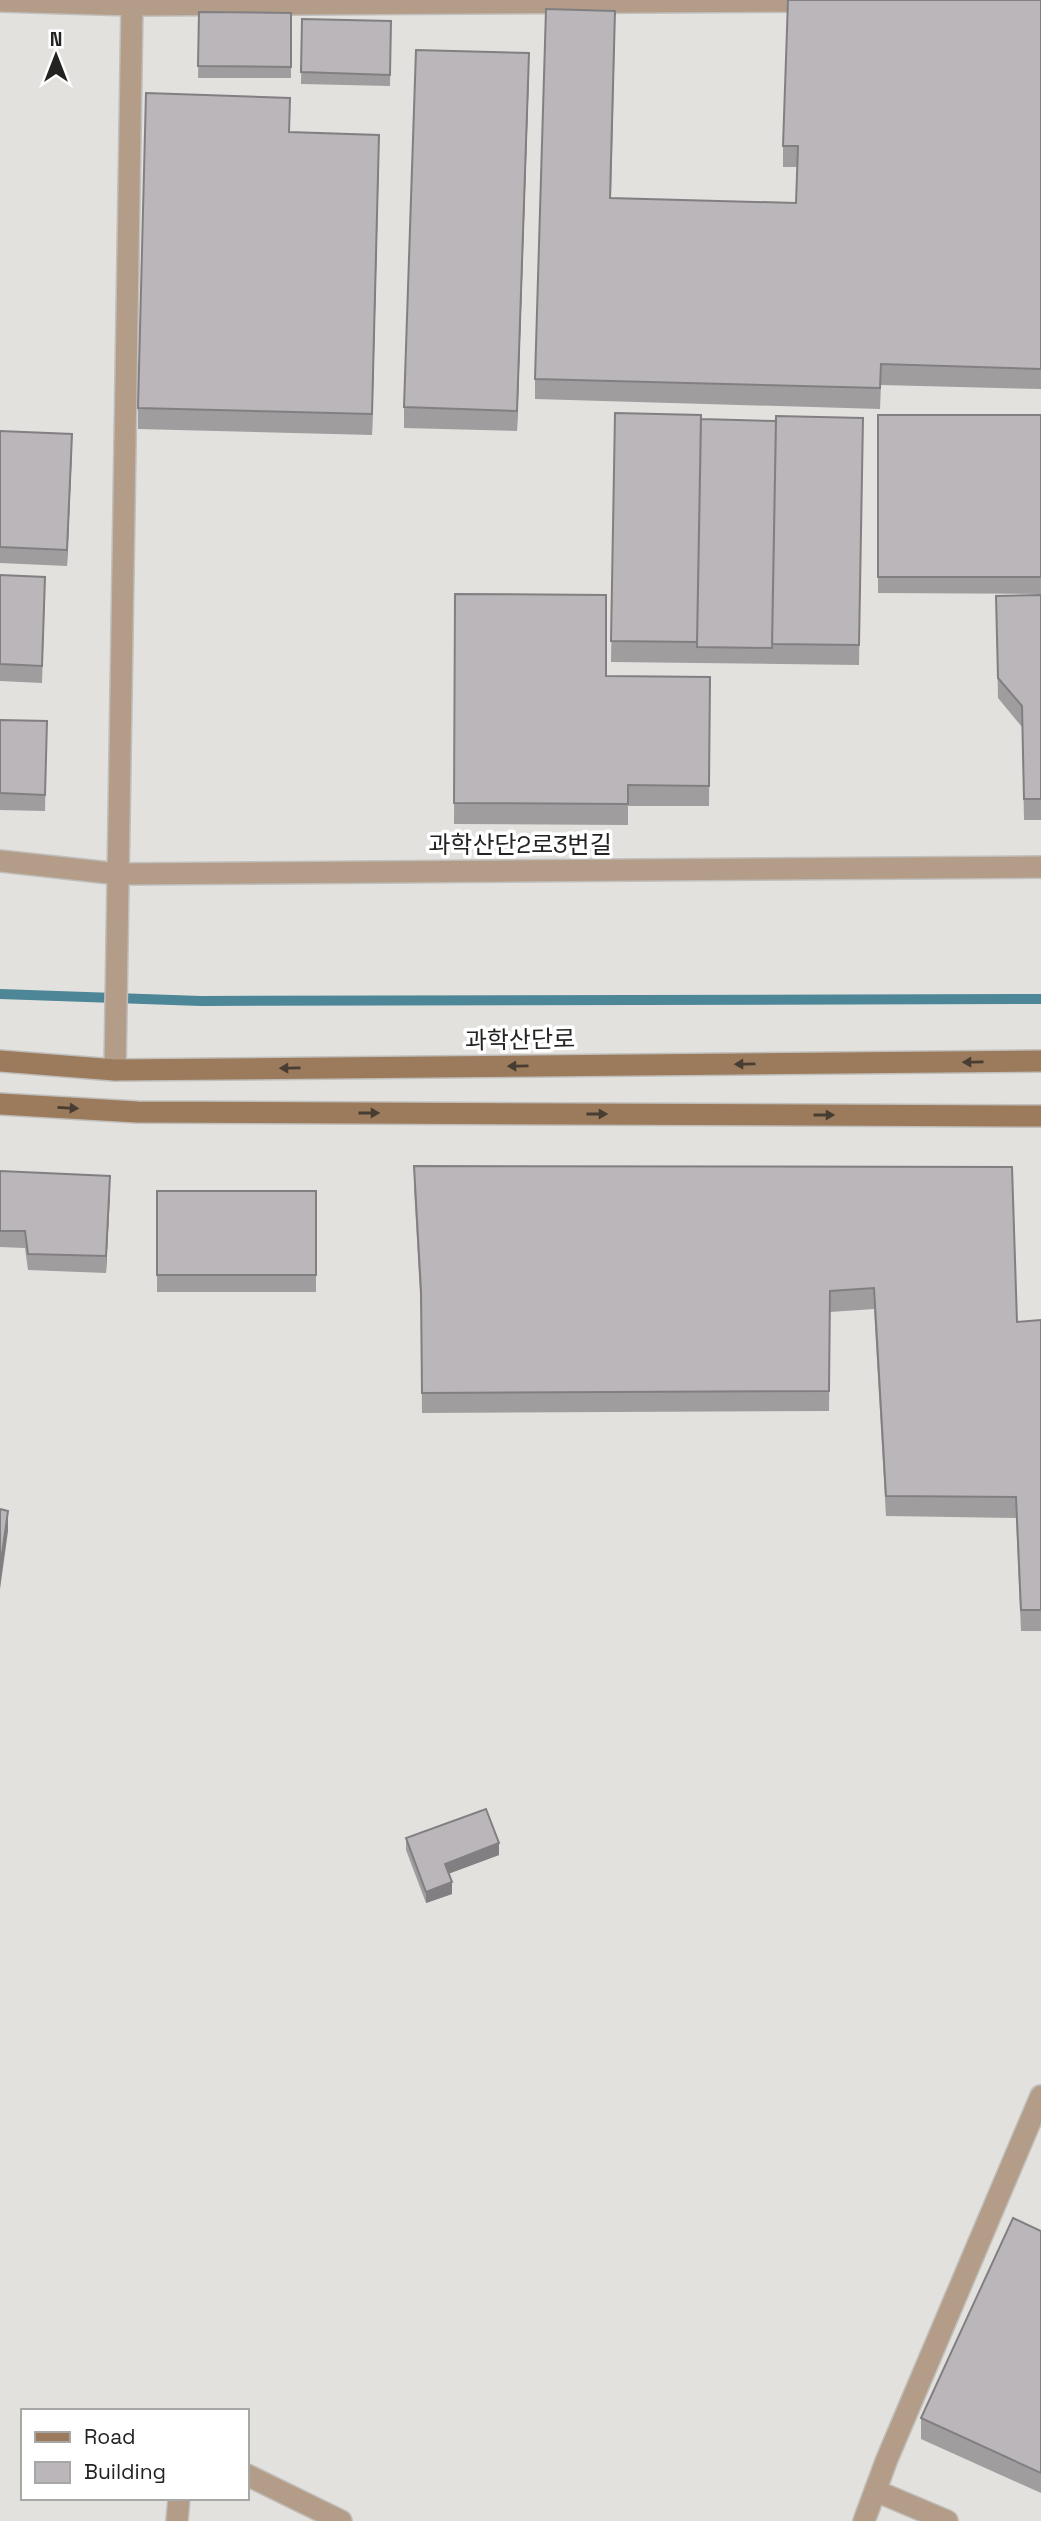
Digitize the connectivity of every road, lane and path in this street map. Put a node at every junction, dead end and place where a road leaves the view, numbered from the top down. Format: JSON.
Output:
{"nodes":[{"id":1,"x":0,"y":1,"type":"edge"},
{"id":2,"x":839,"y":1,"type":"edge"},
{"id":3,"x":132,"y":5,"type":"junction"},
{"id":4,"x":0,"y":861,"type":"edge"},
{"id":5,"x":1041,"y":867,"type":"edge"},
{"id":6,"x":118,"y":874,"type":"junction"},
{"id":7,"x":0,"y":1061,"type":"edge"},
{"id":8,"x":1041,"y":1061,"type":"edge"},
{"id":9,"x":116,"y":1070,"type":"junction"},
{"id":10,"x":0,"y":1104,"type":"edge"},
{"id":11,"x":1041,"y":1116,"type":"edge"},
{"id":12,"x":1041,"y":2096,"type":"edge"},
{"id":13,"x":248,"y":2475,"type":"edge"},
{"id":14,"x":876,"y":2491,"type":"junction"},
{"id":15,"x":179,"y":2500,"type":"edge"},
{"id":16,"x":177,"y":2521,"type":"edge"},
{"id":17,"x":341,"y":2521,"type":"edge"},
{"id":18,"x":864,"y":2521,"type":"edge"},
{"id":19,"x":947,"y":2521,"type":"edge"}],
"edges":[{"from":1,"to":3,"type":"street"},
{"from":2,"to":3,"type":"street"},
{"from":3,"to":6,"type":"street"},
{"from":4,"to":6,"type":"street","name":"과학산단2로3번길"},
{"from":5,"to":6,"type":"street","name":"과학산단2로3번길"},
{"from":6,"to":9,"type":"street"},
{"from":7,"to":9,"type":"main road","name":"과학산단로"},
{"from":8,"to":9,"type":"main road","name":"과학산단로","one_way":true},
{"from":10,"to":11,"type":"main road","one_way":true},
{"from":12,"to":14,"type":"street"},
{"from":13,"to":17,"type":"street"},
{"from":14,"to":18,"type":"street"},
{"from":14,"to":19,"type":"street"},
{"from":15,"to":16,"type":"street"}]}
